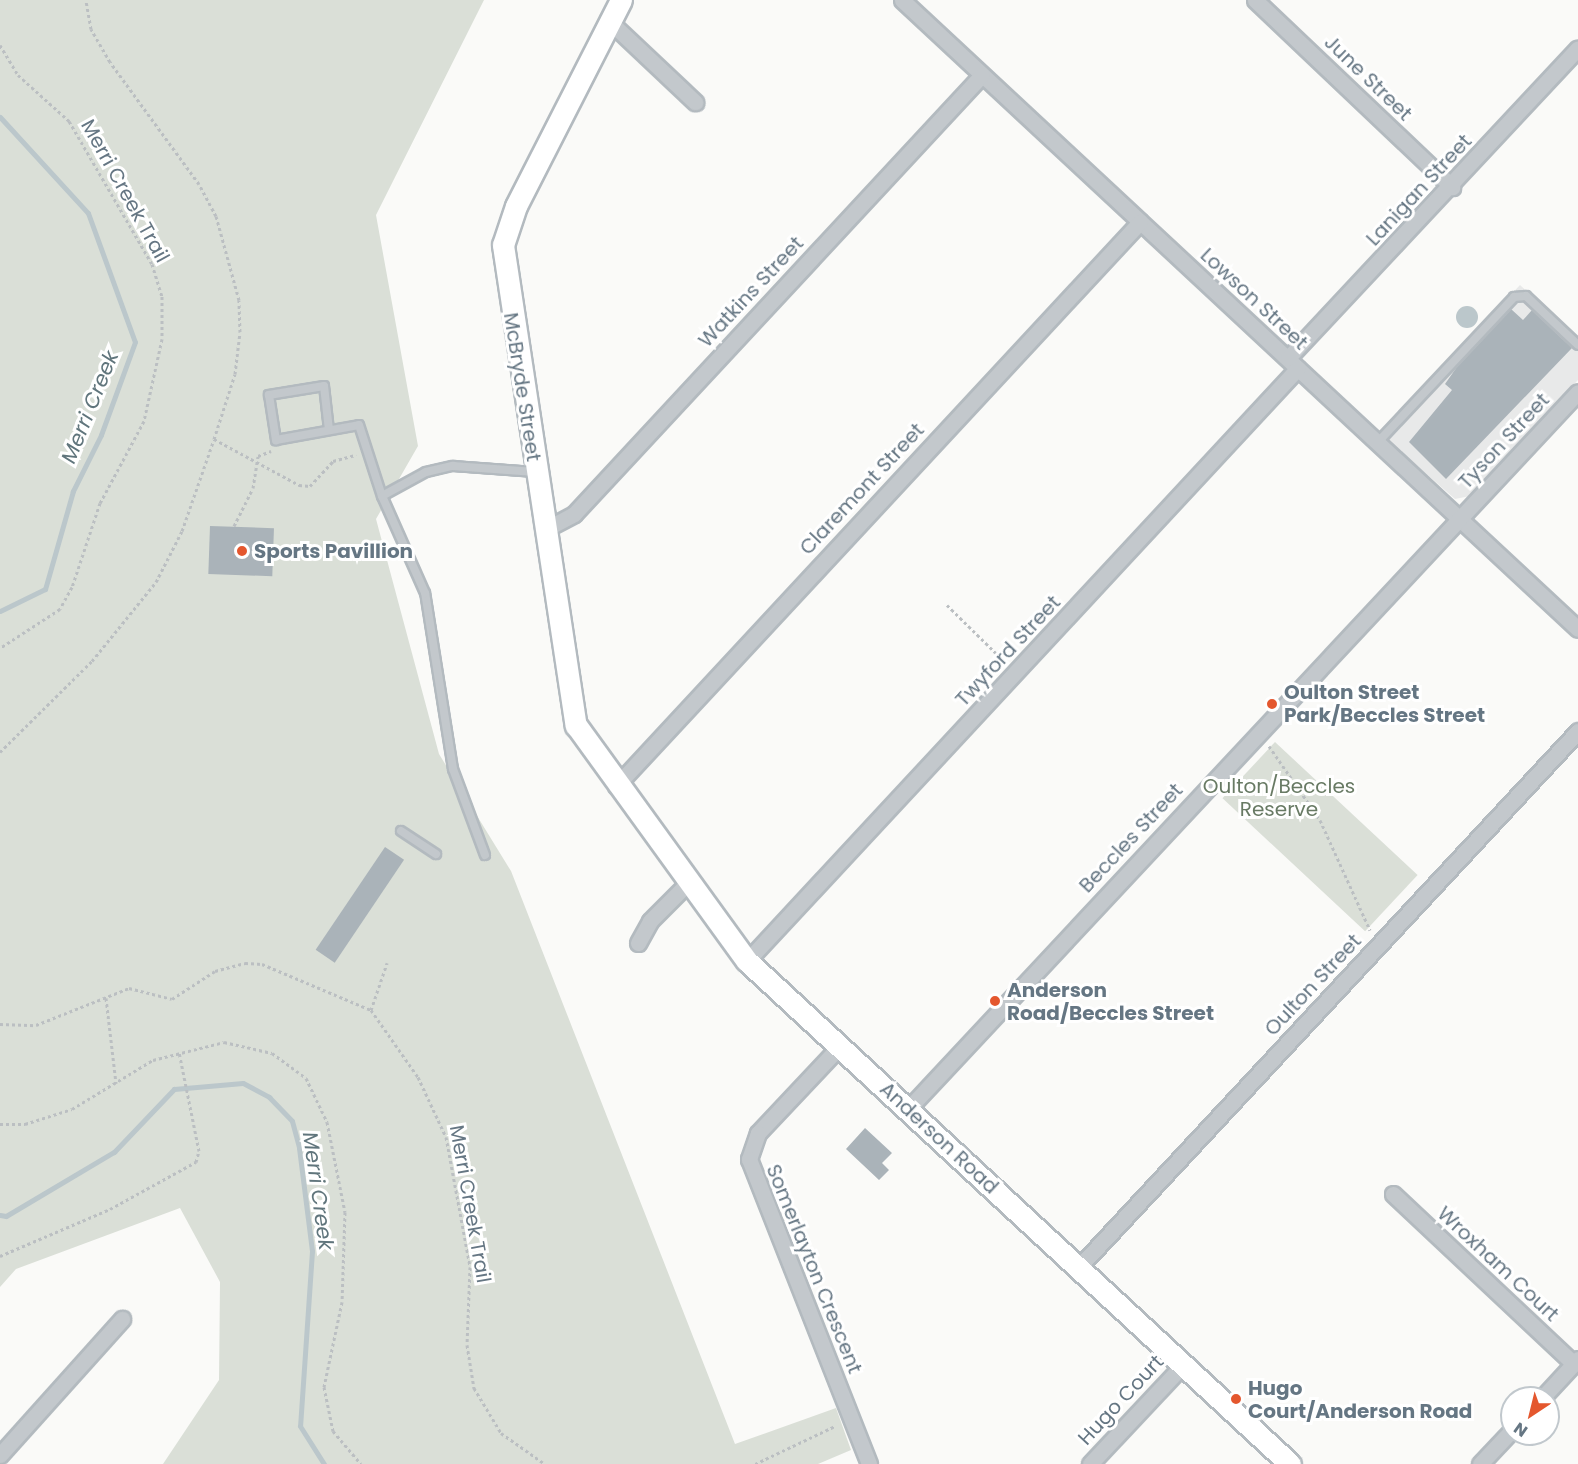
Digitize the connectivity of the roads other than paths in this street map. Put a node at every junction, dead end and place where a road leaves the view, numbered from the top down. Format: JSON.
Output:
{"nodes":[{"id":1,"x":621,"y":0,"type":"edge"},
{"id":2,"x":902,"y":0,"type":"edge"},
{"id":3,"x":1255,"y":0,"type":"edge"},
{"id":4,"x":609,"y":20,"type":"junction"},
{"id":5,"x":1578,"y":48,"type":"edge"},
{"id":6,"x":982,"y":75,"type":"junction"},
{"id":7,"x":694,"y":102,"type":"dead end"},
{"id":8,"x":1452,"y":187,"type":"junction"},
{"id":9,"x":1140,"y":222,"type":"junction"},
{"id":10,"x":1578,"y":345,"type":"edge"},
{"id":11,"x":1293,"y":363,"type":"junction"},
{"id":12,"x":1578,"y":393,"type":"edge"},
{"id":13,"x":329,"y":430,"type":"junction"},
{"id":14,"x":1378,"y":442,"type":"junction"},
{"id":15,"x":535,"y":472,"type":"junction"},
{"id":16,"x":382,"y":496,"type":"junction"},
{"id":17,"x":1460,"y":518,"type":"junction"},
{"id":18,"x":544,"y":530,"type":"junction"},
{"id":19,"x":1578,"y":629,"type":"edge"},
{"id":20,"x":1578,"y":731,"type":"edge"},
{"id":21,"x":616,"y":786,"type":"junction"},
{"id":22,"x":401,"y":831,"type":"dead end"},
{"id":23,"x":436,"y":854,"type":"dead end"},
{"id":24,"x":485,"y":855,"type":"dead end"},
{"id":25,"x":688,"y":884,"type":"junction"},
{"id":26,"x":638,"y":943,"type":"dead end"},
{"id":27,"x":747,"y":961,"type":"junction"},
{"id":28,"x":840,"y":1046,"type":"junction"},
{"id":29,"x":908,"y":1109,"type":"junction"},
{"id":30,"x":1393,"y":1194,"type":"dead end"},
{"id":31,"x":1078,"y":1268,"type":"junction"},
{"id":32,"x":122,"y":1319,"type":"dead end"},
{"id":33,"x":1576,"y":1361,"type":"edge"},
{"id":34,"x":1183,"y":1365,"type":"junction"},
{"id":35,"x":1553,"y":1386,"type":"edge"},
{"id":36,"x":1500,"y":1443,"type":"edge"},
{"id":37,"x":0,"y":1455,"type":"edge"},
{"id":38,"x":868,"y":1464,"type":"edge"},
{"id":39,"x":1090,"y":1464,"type":"edge"},
{"id":40,"x":1290,"y":1464,"type":"edge"},
{"id":41,"x":1480,"y":1464,"type":"edge"}],
"edges":[{"from":1,"to":4,"type":"street","name":"McBryde Street"},
{"from":2,"to":6,"type":"street","name":"Lowson Street"},
{"from":3,"to":8,"type":"street","name":"June Street"},
{"from":4,"to":7,"type":"street"},
{"from":4,"to":15,"type":"street","name":"McBryde Street"},
{"from":5,"to":8,"type":"street","name":"Lanigan Street"},
{"from":6,"to":9,"type":"street","name":"Lowson Street"},
{"from":6,"to":18,"type":"street","name":"Watkins Street"},
{"from":8,"to":11,"type":"street","name":"Lanigan Street"},
{"from":9,"to":11,"type":"street","name":"Lowson Street"},
{"from":9,"to":21,"type":"street","name":"Claremont Street"},
{"from":10,"to":14,"type":"lane"},
{"from":11,"to":14,"type":"street","name":"Lowson Street"},
{"from":11,"to":27,"type":"street","name":"Twyford Street"},
{"from":12,"to":17,"type":"street","name":"Tyson Street"},
{"from":13,"to":13,"type":"lane"},
{"from":13,"to":16,"type":"lane"},
{"from":14,"to":17,"type":"street","name":"Lowson Street"},
{"from":15,"to":16,"type":"lane"},
{"from":15,"to":18,"type":"street","name":"McBryde Street"},
{"from":16,"to":24,"type":"lane"},
{"from":17,"to":19,"type":"street","name":"Lowson Street"},
{"from":17,"to":29,"type":"street","name":"Beccles Street"},
{"from":18,"to":21,"type":"street","name":"McBryde Street"},
{"from":20,"to":31,"type":"street","name":"Oulton Street"},
{"from":21,"to":25,"type":"street","name":"Anderson Road"},
{"from":22,"to":23,"type":"lane"},
{"from":25,"to":26,"type":"street"},
{"from":25,"to":27,"type":"street","name":"Anderson Road"},
{"from":27,"to":28,"type":"street","name":"Anderson Road"},
{"from":28,"to":29,"type":"street","name":"Anderson Road"},
{"from":28,"to":38,"type":"street","name":"Somerlayton Crescent"},
{"from":29,"to":31,"type":"street","name":"Anderson Road"},
{"from":30,"to":33,"type":"street","name":"Wroxham Court"},
{"from":31,"to":34,"type":"street","name":"Anderson Road"},
{"from":32,"to":37,"type":"street"},
{"from":33,"to":35,"type":"street"},
{"from":34,"to":39,"type":"street","name":"Hugo Court"},
{"from":34,"to":40,"type":"street","name":"Anderson Road"},
{"from":36,"to":41,"type":"street"}]}
